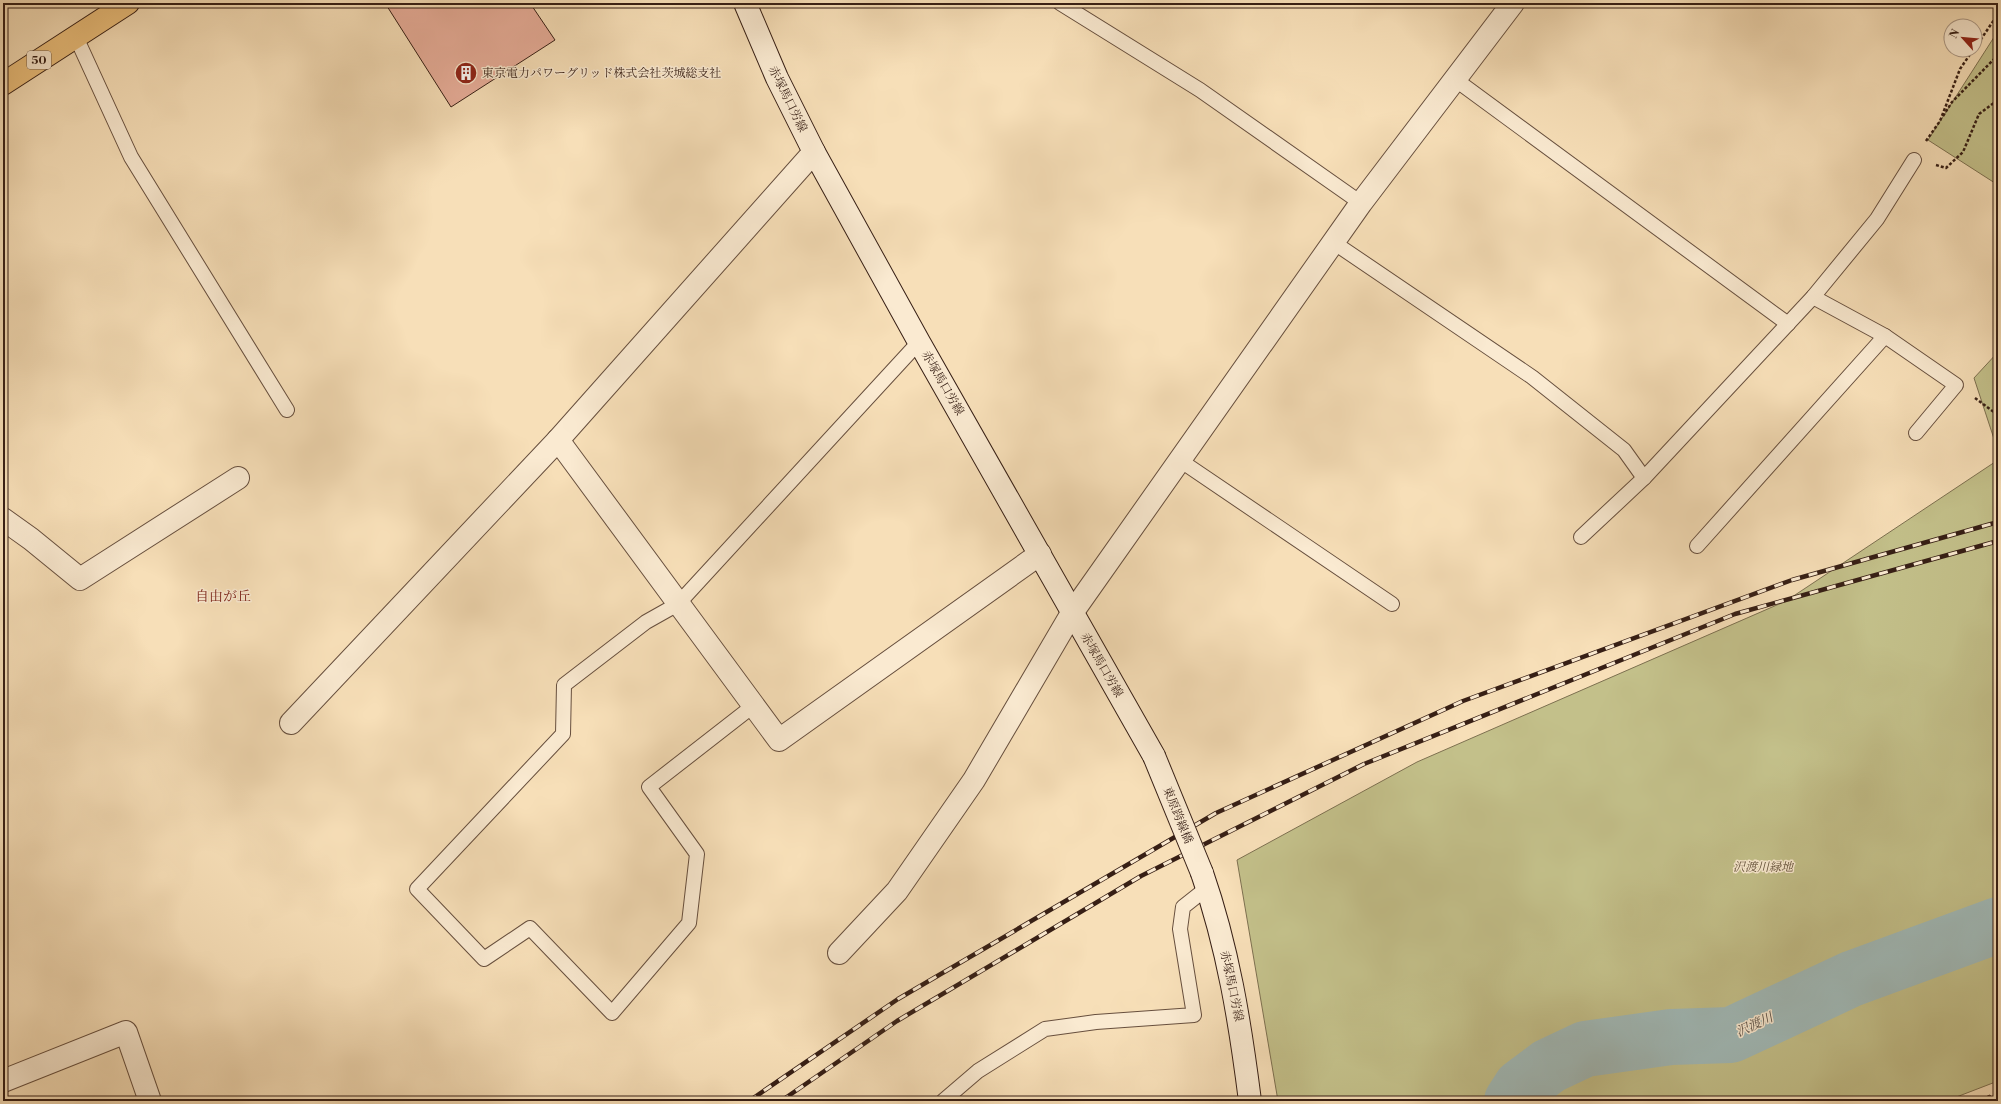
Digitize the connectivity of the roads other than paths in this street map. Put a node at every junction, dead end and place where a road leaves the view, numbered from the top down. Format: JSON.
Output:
{"nodes":[{"id":1,"x":128,"y":3,"type":"edge"},
{"id":2,"x":745,"y":3,"type":"edge"},
{"id":3,"x":1060,"y":3,"type":"edge"},
{"id":4,"x":1513,"y":3,"type":"edge"},
{"id":5,"x":76,"y":37,"type":"junction"},
{"id":6,"x":1456,"y":80,"type":"junction"},
{"id":7,"x":3,"y":84,"type":"edge"},
{"id":8,"x":814,"y":152,"type":"junction"},
{"id":9,"x":1914,"y":160,"type":"road end"},
{"id":10,"x":1361,"y":203,"type":"junction"},
{"id":11,"x":1333,"y":242,"type":"junction"},
{"id":12,"x":1813,"y":297,"type":"junction"},
{"id":13,"x":1788,"y":324,"type":"junction"},
{"id":14,"x":1885,"y":336,"type":"junction"},
{"id":15,"x":919,"y":342,"type":"junction"},
{"id":16,"x":287,"y":410,"type":"dead end"},
{"id":17,"x":1916,"y":433,"type":"dead end"},
{"id":18,"x":558,"y":440,"type":"junction"},
{"id":19,"x":1181,"y":460,"type":"junction"},
{"id":20,"x":238,"y":478,"type":"dead end"},
{"id":21,"x":1644,"y":478,"type":"junction"},
{"id":22,"x":3,"y":520,"type":"edge"},
{"id":23,"x":1581,"y":537,"type":"dead end"},
{"id":24,"x":1697,"y":546,"type":"dead end"},
{"id":25,"x":1040,"y":554,"type":"junction"},
{"id":26,"x":678,"y":604,"type":"junction"},
{"id":27,"x":1392,"y":604,"type":"dead end"},
{"id":28,"x":1072,"y":613,"type":"junction"},
{"id":29,"x":752,"y":706,"type":"junction"},
{"id":30,"x":291,"y":723,"type":"dead end"},
{"id":31,"x":1154,"y":756,"type":"joint"},
{"id":32,"x":1205,"y":880,"type":"junction"},
{"id":33,"x":839,"y":953,"type":"dead end"},
{"id":34,"x":3,"y":1081,"type":"edge"},
{"id":35,"x":150,"y":1101,"type":"edge"},
{"id":36,"x":943,"y":1101,"type":"edge"},
{"id":37,"x":1250,"y":1101,"type":"edge"}],
"edges":[{"from":1,"to":5,"type":"highway","number":"50"},
{"from":2,"to":8,"type":"street","name":"赤塚馬口労線"},
{"from":3,"to":10,"type":"lane"},
{"from":4,"to":6,"type":"street"},
{"from":5,"to":7,"type":"highway","number":"50"},
{"from":5,"to":16,"type":"lane"},
{"from":6,"to":10,"type":"street"},
{"from":6,"to":13,"type":"lane"},
{"from":8,"to":15,"type":"street","name":"赤塚馬口労線"},
{"from":8,"to":18,"type":"street"},
{"from":9,"to":12,"type":"lane"},
{"from":10,"to":11,"type":"street"},
{"from":11,"to":19,"type":"street"},
{"from":11,"to":21,"type":"lane"},
{"from":12,"to":13,"type":"lane"},
{"from":12,"to":14,"type":"lane"},
{"from":13,"to":21,"type":"lane"},
{"from":14,"to":17,"type":"lane"},
{"from":14,"to":24,"type":"lane"},
{"from":15,"to":25,"type":"street","name":"赤塚馬口労線"},
{"from":15,"to":26,"type":"lane"},
{"from":18,"to":26,"type":"street"},
{"from":18,"to":30,"type":"street"},
{"from":19,"to":27,"type":"lane"},
{"from":19,"to":28,"type":"street"},
{"from":20,"to":22,"type":"street"},
{"from":21,"to":23,"type":"lane"},
{"from":25,"to":28,"type":"street","name":"赤塚馬口労線"},
{"from":25,"to":29,"type":"street"},
{"from":26,"to":29,"type":"street"},
{"from":26,"to":29,"type":"lane"},
{"from":28,"to":31,"type":"street","name":"赤塚馬口労線"},
{"from":28,"to":33,"type":"street"},
{"from":31,"to":32,"type":"street","name":"東原跨線橋","bridge":true},
{"from":32,"to":36,"type":"lane"},
{"from":32,"to":37,"type":"street","name":"赤塚馬口労線"},
{"from":34,"to":35,"type":"street"}]}
